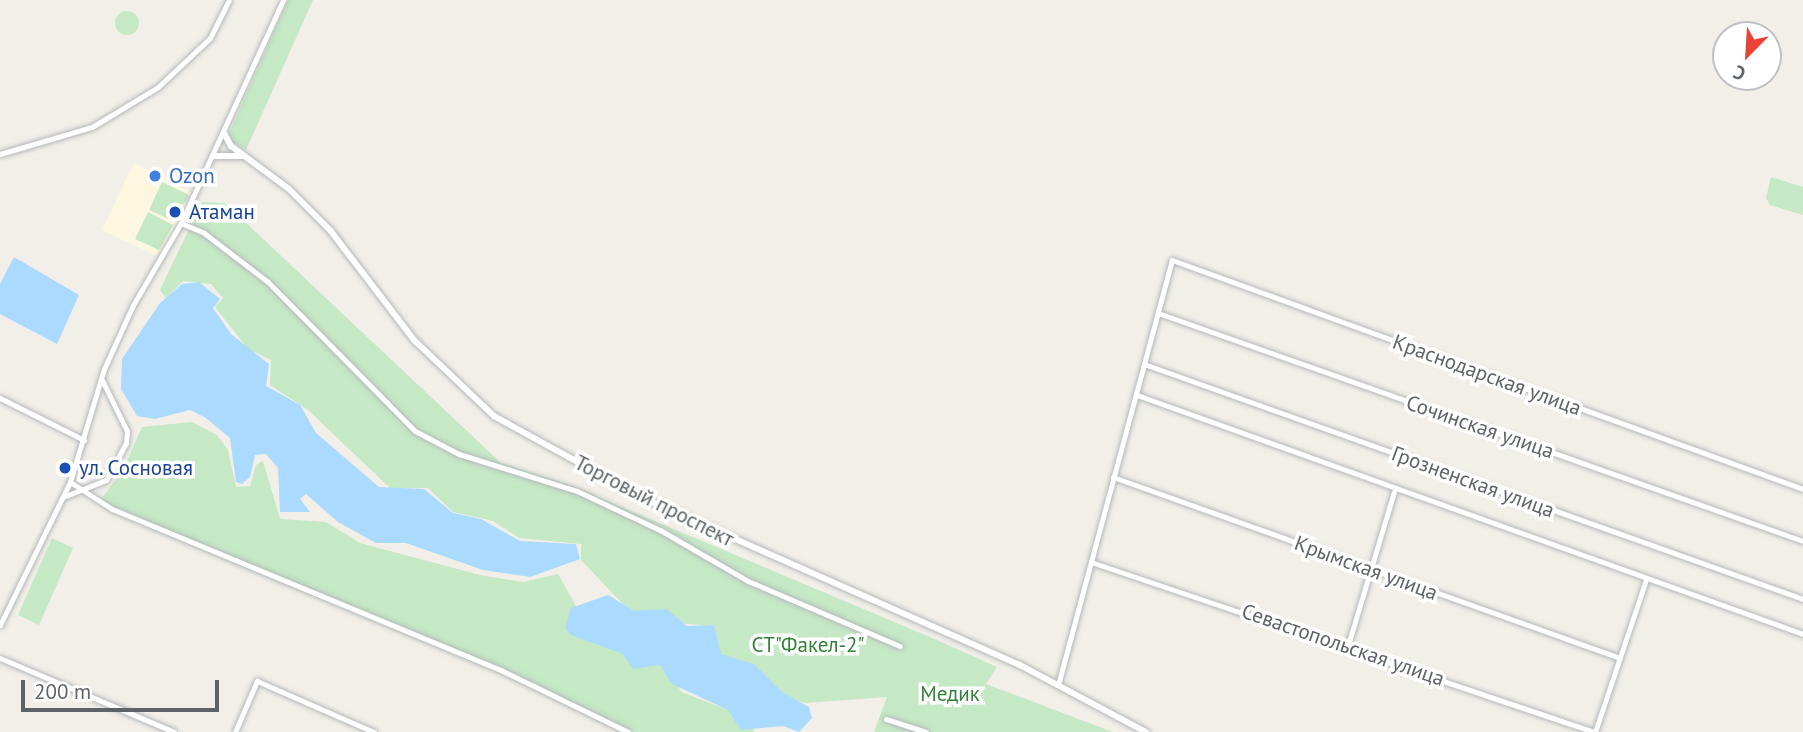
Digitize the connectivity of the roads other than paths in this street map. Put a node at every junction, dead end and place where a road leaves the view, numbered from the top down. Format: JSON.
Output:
{"nodes":[{"id":1,"x":229,"y":0,"type":"edge"},
{"id":2,"x":283,"y":0,"type":"edge"},
{"id":3,"x":223,"y":133,"type":"junction"},
{"id":4,"x":0,"y":155,"type":"edge"},
{"id":5,"x":213,"y":156,"type":"junction"},
{"id":6,"x":243,"y":156,"type":"junction"},
{"id":7,"x":181,"y":223,"type":"junction"},
{"id":8,"x":1158,"y":313,"type":"junction"},
{"id":9,"x":1144,"y":364,"type":"junction"},
{"id":10,"x":102,"y":380,"type":"junction"},
{"id":11,"x":1137,"y":395,"type":"junction"},
{"id":12,"x":0,"y":398,"type":"edge"},
{"id":13,"x":84,"y":440,"type":"junction"},
{"id":14,"x":1113,"y":478,"type":"junction"},
{"id":15,"x":70,"y":482,"type":"junction"},
{"id":16,"x":1803,"y":489,"type":"edge"},
{"id":17,"x":83,"y":491,"type":"junction"},
{"id":18,"x":1394,"y":492,"type":"junction"},
{"id":19,"x":62,"y":497,"type":"junction"},
{"id":20,"x":1803,"y":541,"type":"edge"},
{"id":21,"x":1091,"y":562,"type":"junction"},
{"id":22,"x":1371,"y":570,"type":"junction"},
{"id":23,"x":1646,"y":580,"type":"junction"},
{"id":24,"x":1803,"y":599,"type":"edge"},
{"id":25,"x":0,"y":625,"type":"edge"},
{"id":26,"x":1803,"y":634,"type":"edge"},
{"id":27,"x":1348,"y":645,"type":"junction"},
{"id":28,"x":900,"y":646,"type":"dead end"},
{"id":29,"x":1619,"y":658,"type":"junction"},
{"id":30,"x":0,"y":659,"type":"edge"},
{"id":31,"x":1058,"y":685,"type":"junction"},
{"id":32,"x":886,"y":719,"type":"dead end"},
{"id":33,"x":174,"y":732,"type":"edge"},
{"id":34,"x":235,"y":732,"type":"edge"},
{"id":35,"x":374,"y":732,"type":"edge"},
{"id":36,"x":628,"y":732,"type":"edge"},
{"id":37,"x":926,"y":732,"type":"edge"},
{"id":38,"x":1146,"y":732,"type":"edge"},
{"id":39,"x":1594,"y":732,"type":"edge"}],
"edges":[{"from":1,"to":4,"type":"street"},
{"from":2,"to":3,"type":"street"},
{"from":3,"to":5,"type":"street"},
{"from":3,"to":6,"type":"street","name":"Торговый проспект"},
{"from":5,"to":6,"type":"street"},
{"from":5,"to":7,"type":"street"},
{"from":6,"to":31,"type":"street","name":"Торговый проспект"},
{"from":7,"to":10,"type":"street"},
{"from":7,"to":28,"type":"street"},
{"from":8,"to":9,"type":"street"},
{"from":8,"to":16,"type":"street","name":"Краснодарская улица"},
{"from":8,"to":20,"type":"street","name":"Сочинская улица"},
{"from":9,"to":11,"type":"street"},
{"from":9,"to":24,"type":"street","name":"Грозненская улица"},
{"from":10,"to":13,"type":"street"},
{"from":10,"to":17,"type":"street"},
{"from":11,"to":14,"type":"street"},
{"from":11,"to":18,"type":"street"},
{"from":12,"to":13,"type":"street"},
{"from":13,"to":15,"type":"street"},
{"from":14,"to":21,"type":"street"},
{"from":14,"to":22,"type":"street","name":"Крымская улица"},
{"from":15,"to":17,"type":"street"},
{"from":15,"to":19,"type":"street"},
{"from":17,"to":19,"type":"street"},
{"from":17,"to":36,"type":"street"},
{"from":18,"to":22,"type":"street"},
{"from":18,"to":23,"type":"street"},
{"from":19,"to":25,"type":"street"},
{"from":21,"to":27,"type":"street","name":"Севастопольская улица"},
{"from":21,"to":31,"type":"street"},
{"from":22,"to":27,"type":"street"},
{"from":22,"to":29,"type":"street","name":"Крымская улица"},
{"from":23,"to":26,"type":"street"},
{"from":23,"to":29,"type":"street"},
{"from":27,"to":39,"type":"street","name":"Севастопольская улица"},
{"from":29,"to":39,"type":"street"},
{"from":30,"to":33,"type":"street"},
{"from":31,"to":38,"type":"street","name":"Торговый проспект"},
{"from":32,"to":37,"type":"street"},
{"from":34,"to":35,"type":"street"}]}
